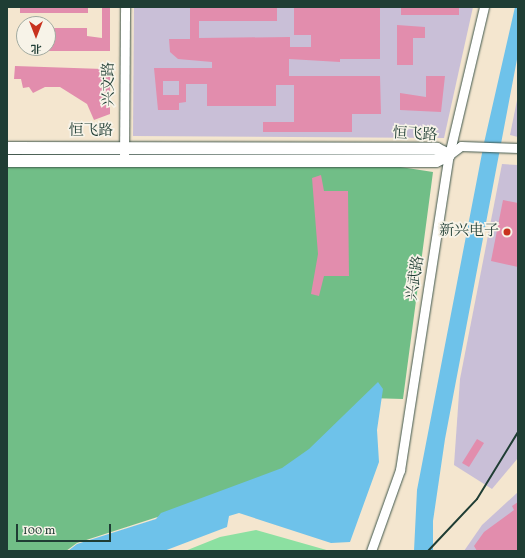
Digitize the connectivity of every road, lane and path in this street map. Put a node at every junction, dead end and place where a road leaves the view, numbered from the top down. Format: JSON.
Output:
{"nodes":[{"id":1,"x":125,"y":7,"type":"edge"},
{"id":2,"x":484,"y":7,"type":"edge"},
{"id":3,"x":514,"y":147,"type":"edge"},
{"id":4,"x":7,"y":148,"type":"edge"},
{"id":5,"x":124,"y":154,"type":"junction"},
{"id":6,"x":449,"y":155,"type":"junction"},
{"id":7,"x":7,"y":161,"type":"edge"},
{"id":8,"x":371,"y":551,"type":"edge"}],
"edges":[{"from":1,"to":5,"type":"street","name":"兴文路"},
{"from":2,"to":6,"type":"street","name":"兴武路"},
{"from":3,"to":6,"type":"street"},
{"from":4,"to":5,"type":"main road","name":"恒飞路"},
{"from":5,"to":6,"type":"main road","name":"恒飞路"},
{"from":5,"to":7,"type":"main road","name":"恒飞路"},
{"from":6,"to":8,"type":"street","name":"兴武路"}]}
